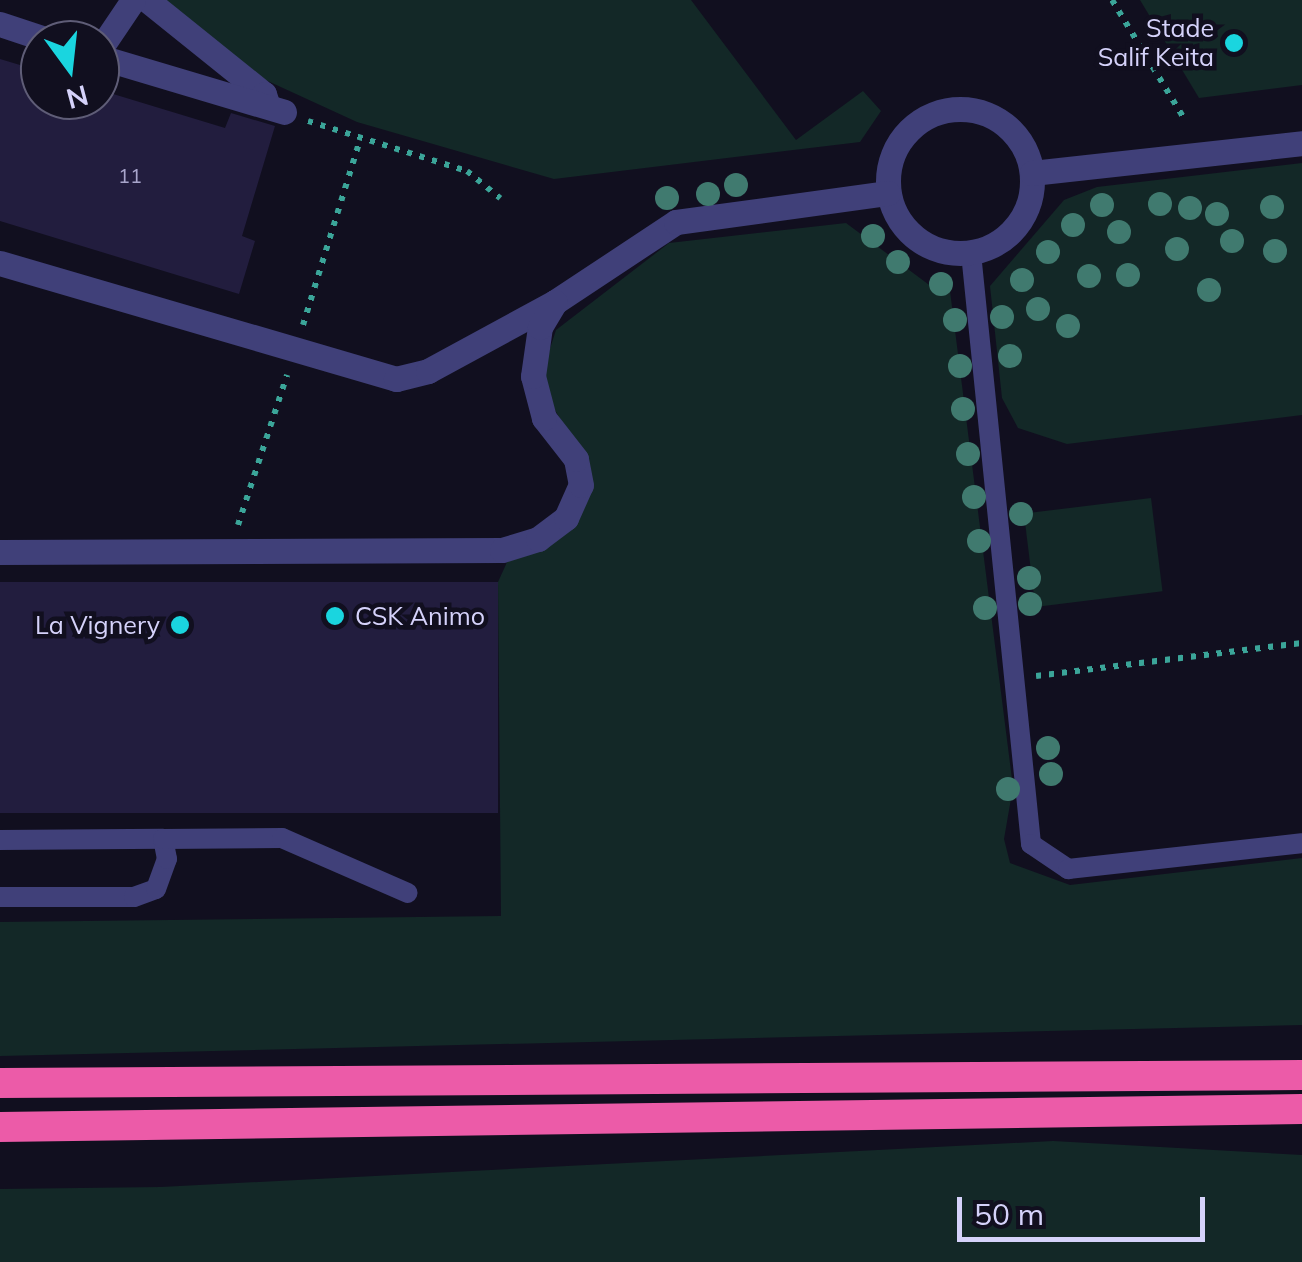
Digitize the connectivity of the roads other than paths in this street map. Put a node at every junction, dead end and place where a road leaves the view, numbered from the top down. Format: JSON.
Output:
{"nodes":[{"id":1,"x":147,"y":0,"type":"edge"},
{"id":2,"x":120,"y":63,"type":"edge"},
{"id":3,"x":1302,"y":144,"type":"edge"},
{"id":4,"x":1032,"y":174,"type":"junction"},
{"id":5,"x":888,"y":193,"type":"junction"},
{"id":6,"x":972,"y":252,"type":"junction"},
{"id":7,"x":0,"y":263,"type":"edge"},
{"id":8,"x":555,"y":302,"type":"junction"},
{"id":9,"x":0,"y":552,"type":"edge"},
{"id":10,"x":164,"y":839,"type":"junction"},
{"id":11,"x":0,"y":840,"type":"edge"},
{"id":12,"x":1302,"y":842,"type":"edge"},
{"id":13,"x":408,"y":894,"type":"dead end"},
{"id":14,"x":0,"y":897,"type":"edge"},
{"id":15,"x":1302,"y":1072,"type":"edge"},
{"id":16,"x":0,"y":1083,"type":"edge"},
{"id":17,"x":1302,"y":1109,"type":"edge"},
{"id":18,"x":1056,"y":1110,"type":"junction"},
{"id":19,"x":1302,"y":1125,"type":"edge"},
{"id":20,"x":0,"y":1127,"type":"edge"}],
"edges":[{"from":1,"to":2,"type":"street"},
{"from":3,"to":4,"type":"street"},
{"from":4,"to":5,"type":"street"},
{"from":4,"to":6,"type":"street"},
{"from":5,"to":6,"type":"street"},
{"from":5,"to":8,"type":"street"},
{"from":6,"to":12,"type":"lane"},
{"from":7,"to":8,"type":"street"},
{"from":8,"to":9,"type":"street"},
{"from":10,"to":11,"type":"lane"},
{"from":10,"to":13,"type":"lane"},
{"from":10,"to":14,"type":"lane"},
{"from":15,"to":16,"type":"highway"},
{"from":17,"to":18,"type":"highway"},
{"from":18,"to":19,"type":"highway"},
{"from":18,"to":20,"type":"highway"}]}
